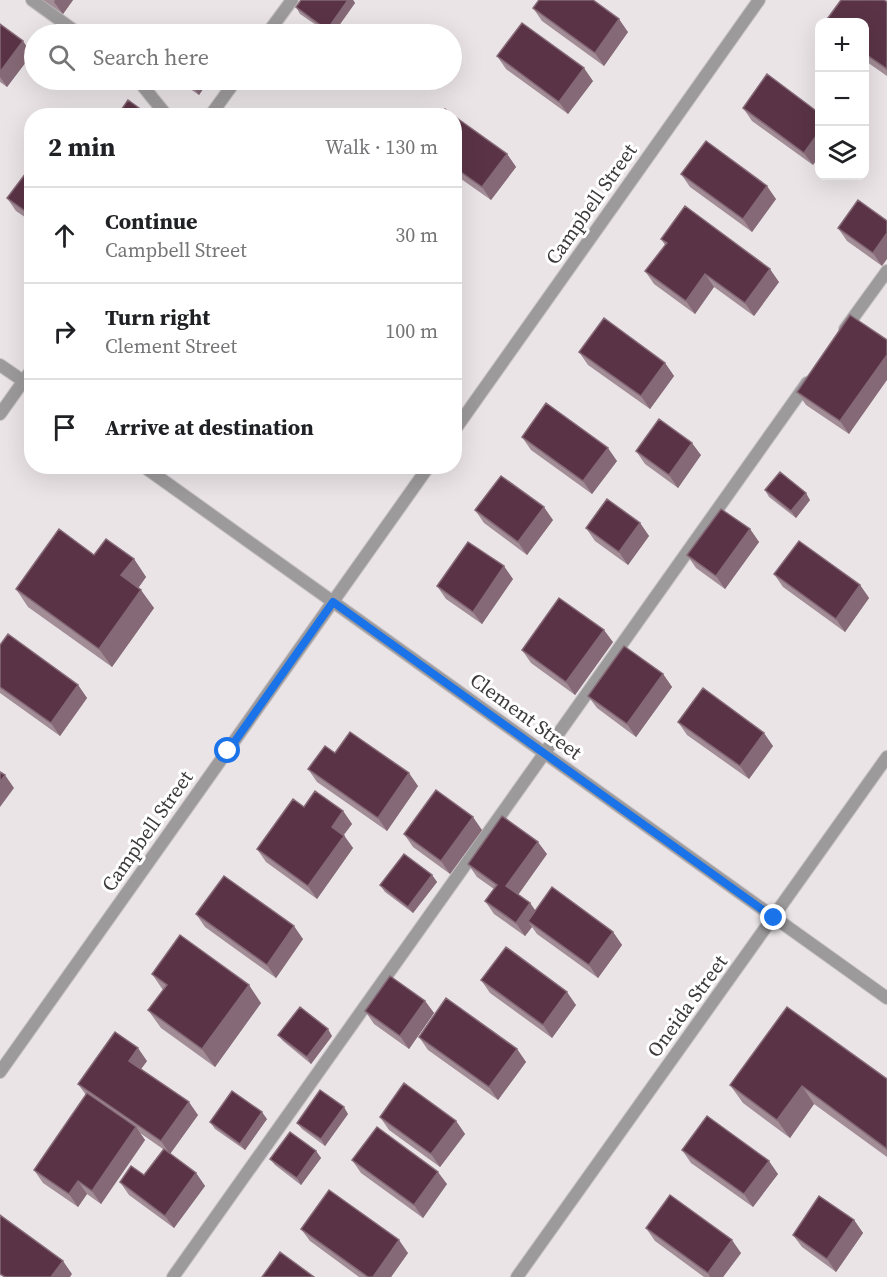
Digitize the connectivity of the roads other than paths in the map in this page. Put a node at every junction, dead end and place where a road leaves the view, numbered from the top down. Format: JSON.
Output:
{"nodes":[{"id":1,"x":32,"y":0,"type":"edge"},
{"id":2,"x":292,"y":0,"type":"edge"},
{"id":3,"x":759,"y":0,"type":"edge"},
{"id":4,"x":65,"y":24,"type":"edge"},
{"id":5,"x":274,"y":24,"type":"edge"},
{"id":6,"x":146,"y":90,"type":"edge"},
{"id":7,"x":229,"y":90,"type":"edge"},
{"id":8,"x":161,"y":108,"type":"edge"},
{"id":9,"x":216,"y":108,"type":"edge"},
{"id":10,"x":887,"y":271,"type":"edge"},
{"id":11,"x":839,"y":339,"type":"edge"},
{"id":12,"x":0,"y":365,"type":"edge"},
{"id":13,"x":812,"y":377,"type":"edge"},
{"id":14,"x":24,"y":382,"type":"edge"},
{"id":15,"x":24,"y":387,"type":"edge"},
{"id":16,"x":0,"y":414,"type":"edge"},
{"id":17,"x":462,"y":420,"type":"edge"},
{"id":18,"x":154,"y":474,"type":"edge"},
{"id":19,"x":423,"y":474,"type":"edge"},
{"id":20,"x":333,"y":602,"type":"junction"},
{"id":21,"x":544,"y":753,"type":"junction"},
{"id":22,"x":887,"y":757,"type":"edge"},
{"id":23,"x":774,"y":918,"type":"junction"},
{"id":24,"x":887,"y":998,"type":"edge"},
{"id":25,"x":0,"y":1072,"type":"edge"},
{"id":26,"x":172,"y":1277,"type":"edge"},
{"id":27,"x":517,"y":1277,"type":"edge"}],
"edges":[{"from":1,"to":4,"type":"street"},
{"from":2,"to":5,"type":"street"},
{"from":3,"to":17,"type":"street","name":"Campbell Street"},
{"from":6,"to":8,"type":"street"},
{"from":7,"to":9,"type":"street"},
{"from":10,"to":11,"type":"street"},
{"from":12,"to":14,"type":"street"},
{"from":13,"to":21,"type":"street"},
{"from":15,"to":16,"type":"street"},
{"from":18,"to":20,"type":"street","name":"Clement Street"},
{"from":19,"to":20,"type":"street","name":"Campbell Street"},
{"from":20,"to":21,"type":"street","name":"Clement Street"},
{"from":20,"to":25,"type":"street","name":"Campbell Street"},
{"from":21,"to":23,"type":"street","name":"Clement Street"},
{"from":21,"to":26,"type":"street"},
{"from":22,"to":23,"type":"street","name":"Oneida Street"},
{"from":23,"to":24,"type":"street","name":"Clement Street"},
{"from":23,"to":27,"type":"street","name":"Oneida Street"}]}
